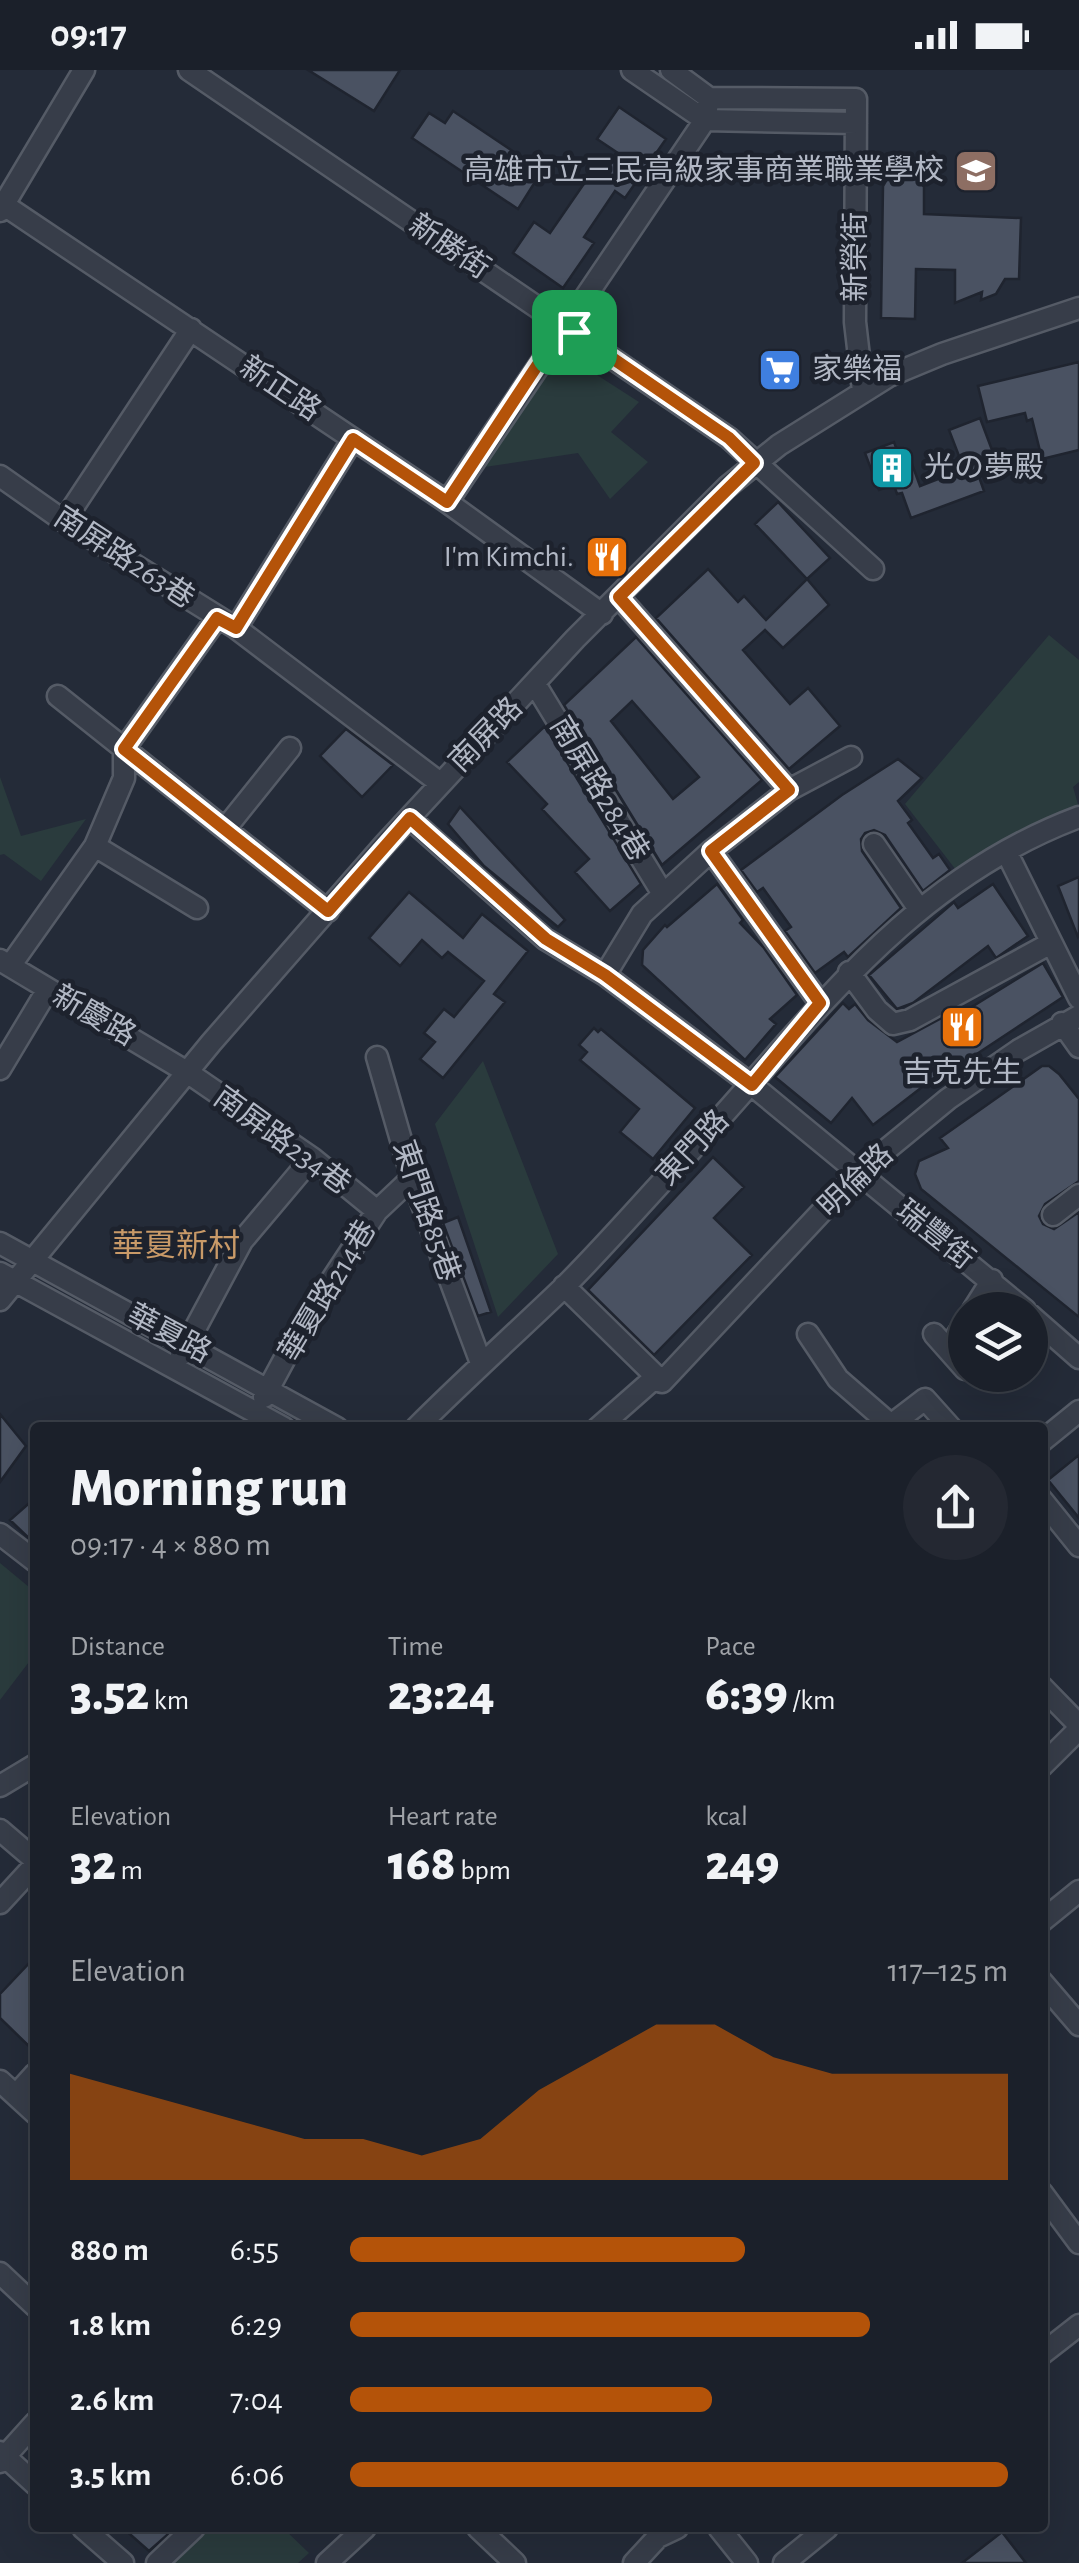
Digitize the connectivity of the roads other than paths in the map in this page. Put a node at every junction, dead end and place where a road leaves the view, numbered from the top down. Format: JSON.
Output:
{"nodes":[{"id":1,"x":84,"y":70,"type":"edge"},
{"id":2,"x":189,"y":70,"type":"edge"},
{"id":3,"x":632,"y":70,"type":"edge"},
{"id":4,"x":671,"y":70,"type":"edge"},
{"id":5,"x":709,"y":98,"type":"junction"},
{"id":6,"x":705,"y":120,"type":"junction"},
{"id":7,"x":856,"y":123,"type":"junction"},
{"id":8,"x":2,"y":208,"type":"edge"},
{"id":9,"x":1079,"y":308,"type":"edge"},
{"id":10,"x":564,"y":325,"type":"junction"},
{"id":11,"x":191,"y":329,"type":"junction"},
{"id":12,"x":863,"y":391,"type":"junction"},
{"id":13,"x":353,"y":439,"type":"junction"},
{"id":14,"x":754,"y":463,"type":"junction"},
{"id":15,"x":0,"y":476,"type":"edge"},
{"id":16,"x":447,"y":502,"type":"junction"},
{"id":17,"x":64,"y":521,"type":"junction"},
{"id":18,"x":872,"y":569,"type":"dead end"},
{"id":19,"x":619,"y":597,"type":"junction"},
{"id":20,"x":602,"y":614,"type":"junction"},
{"id":21,"x":226,"y":623,"type":"junction"},
{"id":22,"x":535,"y":684,"type":"junction"},
{"id":23,"x":58,"y":696,"type":"dead end"},
{"id":24,"x":290,"y":748,"type":"dead end"},
{"id":25,"x":124,"y":749,"type":"junction"},
{"id":26,"x":851,"y":758,"type":"dead end"},
{"id":27,"x":440,"y":783,"type":"junction"},
{"id":28,"x":789,"y":790,"type":"junction"},
{"id":29,"x":1079,"y":817,"type":"edge"},
{"id":30,"x":410,"y":818,"type":"junction"},
{"id":31,"x":225,"y":829,"type":"junction"},
{"id":32,"x":874,"y":844,"type":"dead end"},
{"id":33,"x":96,"y":846,"type":"junction"},
{"id":34,"x":711,"y":851,"type":"junction"},
{"id":35,"x":1006,"y":851,"type":"junction"},
{"id":36,"x":662,"y":894,"type":"junction"},
{"id":37,"x":197,"y":908,"type":"dead end"},
{"id":38,"x":920,"y":909,"type":"junction"},
{"id":39,"x":328,"y":911,"type":"junction"},
{"id":40,"x":1052,"y":943,"type":"junction"},
{"id":41,"x":5,"y":963,"type":"edge"},
{"id":42,"x":849,"y":972,"type":"junction"},
{"id":43,"x":605,"y":975,"type":"junction"},
{"id":44,"x":48,"y":989,"type":"junction"},
{"id":45,"x":1079,"y":998,"type":"edge"},
{"id":46,"x":820,"y":1003,"type":"junction"},
{"id":47,"x":1070,"y":1020,"type":"edge"},
{"id":48,"x":1079,"y":1047,"type":"edge"},
{"id":49,"x":376,"y":1057,"type":"dead end"},
{"id":50,"x":0,"y":1069,"type":"edge"},
{"id":51,"x":187,"y":1072,"type":"junction"},
{"id":52,"x":752,"y":1085,"type":"junction"},
{"id":53,"x":312,"y":1158,"type":"junction"},
{"id":54,"x":858,"y":1174,"type":"junction"},
{"id":55,"x":412,"y":1178,"type":"junction"},
{"id":56,"x":1079,"y":1196,"type":"edge"},
{"id":57,"x":376,"y":1211,"type":"junction"},
{"id":58,"x":1053,"y":1215,"type":"dead end"},
{"id":59,"x":0,"y":1243,"type":"edge"},
{"id":60,"x":34,"y":1262,"type":"junction"},
{"id":61,"x":8,"y":1278,"type":"edge"},
{"id":62,"x":992,"y":1280,"type":"junction"},
{"id":63,"x":564,"y":1286,"type":"junction"},
{"id":64,"x":984,"y":1292,"type":"edge"},
{"id":65,"x":1006,"y":1292,"type":"edge"},
{"id":66,"x":0,"y":1300,"type":"edge"},
{"id":67,"x":1048,"y":1330,"type":"edge"},
{"id":68,"x":808,"y":1334,"type":"dead end"},
{"id":69,"x":186,"y":1344,"type":"junction"},
{"id":70,"x":1079,"y":1358,"type":"edge"},
{"id":71,"x":481,"y":1363,"type":"junction"},
{"id":72,"x":176,"y":1366,"type":"junction"},
{"id":73,"x":660,"y":1379,"type":"junction"},
{"id":74,"x":269,"y":1389,"type":"junction"},
{"id":75,"x":1079,"y":1410,"type":"edge"},
{"id":76,"x":255,"y":1412,"type":"junction"},
{"id":77,"x":273,"y":1422,"type":"edge"},
{"id":78,"x":327,"y":1422,"type":"edge"},
{"id":79,"x":422,"y":1422,"type":"edge"},
{"id":80,"x":606,"y":1422,"type":"edge"},
{"id":81,"x":888,"y":1422,"type":"edge"},
{"id":82,"x":895,"y":1422,"type":"edge"},
{"id":83,"x":946,"y":1422,"type":"edge"},
{"id":84,"x":1048,"y":1436,"type":"edge"},
{"id":85,"x":1048,"y":1507,"type":"edge"},
{"id":86,"x":0,"y":1534,"type":"edge"},
{"id":87,"x":1079,"y":1546,"type":"edge"},
{"id":88,"x":30,"y":1557,"type":"edge"},
{"id":89,"x":1048,"y":1694,"type":"edge"},
{"id":90,"x":1079,"y":1728,"type":"edge"},
{"id":91,"x":1048,"y":1760,"type":"edge"},
{"id":92,"x":30,"y":1768,"type":"edge"},
{"id":93,"x":0,"y":1786,"type":"edge"},
{"id":94,"x":0,"y":1830,"type":"edge"},
{"id":95,"x":30,"y":1858,"type":"edge"},
{"id":96,"x":30,"y":1869,"type":"edge"},
{"id":97,"x":1079,"y":1891,"type":"edge"},
{"id":98,"x":0,"y":1903,"type":"edge"},
{"id":99,"x":1048,"y":1916,"type":"edge"},
{"id":100,"x":1048,"y":1989,"type":"edge"},
{"id":101,"x":1079,"y":2025,"type":"edge"},
{"id":102,"x":30,"y":2076,"type":"edge"},
{"id":103,"x":4,"y":2085,"type":"edge"},
{"id":104,"x":30,"y":2108,"type":"edge"},
{"id":105,"x":1048,"y":2201,"type":"edge"},
{"id":106,"x":1079,"y":2243,"type":"edge"},
{"id":107,"x":0,"y":2273,"type":"edge"},
{"id":108,"x":30,"y":2301,"type":"edge"},
{"id":109,"x":1079,"y":2325,"type":"edge"},
{"id":110,"x":1048,"y":2349,"type":"edge"},
{"id":111,"x":30,"y":2428,"type":"edge"},
{"id":112,"x":2,"y":2457,"type":"edge"},
{"id":113,"x":30,"y":2480,"type":"edge"},
{"id":114,"x":88,"y":2532,"type":"edge"},
{"id":115,"x":190,"y":2532,"type":"edge"},
{"id":116,"x":361,"y":2532,"type":"edge"},
{"id":117,"x":490,"y":2532,"type":"edge"},
{"id":118,"x":669,"y":2532,"type":"edge"},
{"id":119,"x":722,"y":2532,"type":"edge"},
{"id":120,"x":822,"y":2532,"type":"edge"},
{"id":121,"x":123,"y":2563,"type":"edge"},
{"id":122,"x":157,"y":2563,"type":"edge"},
{"id":123,"x":327,"y":2563,"type":"edge"},
{"id":124,"x":516,"y":2563,"type":"edge"},
{"id":125,"x":634,"y":2563,"type":"edge"},
{"id":126,"x":747,"y":2563,"type":"edge"},
{"id":127,"x":784,"y":2563,"type":"edge"}],
"edges":[{"from":1,"to":8,"type":"street"},
{"from":2,"to":10,"type":"street","name":"新勝街"},
{"from":3,"to":6,"type":"street"},
{"from":4,"to":5,"type":"street"},
{"from":5,"to":6,"type":"street"},
{"from":5,"to":7,"type":"street","name":"新榮街"},
{"from":6,"to":7,"type":"street"},
{"from":6,"to":10,"type":"street"},
{"from":7,"to":12,"type":"street","name":"新榮街"},
{"from":8,"to":11,"type":"street","name":"新正路"},
{"from":9,"to":12,"type":"street","name":"南屏路"},
{"from":10,"to":14,"type":"street","name":"新勝街"},
{"from":10,"to":16,"type":"street"},
{"from":11,"to":13,"type":"street","name":"新正路"},
{"from":11,"to":17,"type":"street"},
{"from":12,"to":14,"type":"street","name":"南屏路"},
{"from":13,"to":16,"type":"street","name":"新正路"},
{"from":13,"to":21,"type":"street"},
{"from":14,"to":18,"type":"street","name":"新勝街"},
{"from":14,"to":19,"type":"street","name":"南屏路"},
{"from":15,"to":17,"type":"street","name":"南屏路263巷"},
{"from":16,"to":20,"type":"street","name":"新正路"},
{"from":17,"to":21,"type":"street","name":"南屏路263巷"},
{"from":19,"to":20,"type":"street","name":"南屏路"},
{"from":19,"to":28,"type":"street"},
{"from":20,"to":22,"type":"street","name":"南屏路"},
{"from":21,"to":25,"type":"street"},
{"from":21,"to":27,"type":"street","name":"南屏路263巷"},
{"from":22,"to":27,"type":"street","name":"南屏路"},
{"from":22,"to":36,"type":"street","name":"南屏路284巷"},
{"from":23,"to":25,"type":"street"},
{"from":24,"to":31,"type":"street"},
{"from":25,"to":31,"type":"street"},
{"from":25,"to":33,"type":"street"},
{"from":26,"to":28,"type":"street"},
{"from":27,"to":30,"type":"street","name":"南屏路"},
{"from":28,"to":34,"type":"street"},
{"from":29,"to":35,"type":"street","name":"東門路"},
{"from":30,"to":39,"type":"street","name":"南屏路"},
{"from":30,"to":43,"type":"street","name":"瑞豐街"},
{"from":31,"to":39,"type":"street"},
{"from":32,"to":38,"type":"street"},
{"from":33,"to":37,"type":"street"},
{"from":33,"to":41,"type":"street"},
{"from":34,"to":36,"type":"street"},
{"from":34,"to":46,"type":"street"},
{"from":35,"to":38,"type":"street","name":"東門路"},
{"from":35,"to":40,"type":"street"},
{"from":36,"to":43,"type":"street"},
{"from":38,"to":42,"type":"street","name":"東門路"},
{"from":39,"to":51,"type":"street","name":"南屏路"},
{"from":40,"to":42,"type":"street"},
{"from":40,"to":45,"type":"street"},
{"from":41,"to":44,"type":"street","name":"新慶路"},
{"from":42,"to":46,"type":"street","name":"東門路"},
{"from":43,"to":52,"type":"street","name":"瑞豐街"},
{"from":44,"to":50,"type":"street"},
{"from":44,"to":51,"type":"street","name":"新慶路"},
{"from":46,"to":52,"type":"street","name":"東門路"},
{"from":47,"to":48,"type":"street"},
{"from":47,"to":54,"type":"street","name":"明倫路"},
{"from":49,"to":55,"type":"street","name":"東門路85巷"},
{"from":51,"to":53,"type":"street","name":"南屏路234巷"},
{"from":51,"to":60,"type":"street","name":"南屏路"},
{"from":52,"to":54,"type":"street","name":"瑞豐街"},
{"from":52,"to":63,"type":"street","name":"東門路"},
{"from":53,"to":57,"type":"street","name":"南屏路234巷"},
{"from":53,"to":69,"type":"street"},
{"from":54,"to":62,"type":"street","name":"瑞豐街"},
{"from":54,"to":73,"type":"street","name":"明倫路"},
{"from":55,"to":57,"type":"street","name":"華夏路214巷"},
{"from":55,"to":71,"type":"street","name":"東門路85巷"},
{"from":56,"to":58,"type":"street"},
{"from":57,"to":74,"type":"street","name":"華夏路214巷"},
{"from":59,"to":60,"type":"street","name":"華夏路"},
{"from":60,"to":61,"type":"street","name":"南屏路"},
{"from":60,"to":69,"type":"street","name":"華夏路"},
{"from":61,"to":66,"type":"street","name":"南屏路"},
{"from":61,"to":72,"type":"street","name":"華夏路"},
{"from":62,"to":64,"type":"street"},
{"from":62,"to":65,"type":"street","name":"瑞豐街"},
{"from":63,"to":71,"type":"street","name":"東門路"},
{"from":63,"to":73,"type":"street"},
{"from":67,"to":70,"type":"street","name":"瑞豐街"},
{"from":68,"to":81,"type":"street"},
{"from":69,"to":72,"type":"street"},
{"from":69,"to":74,"type":"street","name":"華夏路"},
{"from":71,"to":79,"type":"street","name":"東門路"},
{"from":72,"to":76,"type":"street","name":"華夏路"},
{"from":73,"to":80,"type":"street","name":"明倫路"},
{"from":74,"to":76,"type":"street","name":"華夏路214巷"},
{"from":74,"to":78,"type":"street","name":"華夏路"},
{"from":75,"to":84,"type":"street"},
{"from":76,"to":77,"type":"street","name":"華夏路"},
{"from":82,"to":83,"type":"street"},
{"from":85,"to":87,"type":"street"},
{"from":86,"to":88,"type":"street"},
{"from":89,"to":90,"type":"street"},
{"from":90,"to":91,"type":"street"},
{"from":92,"to":93,"type":"street"},
{"from":94,"to":95,"type":"street"},
{"from":96,"to":98,"type":"street"},
{"from":97,"to":99,"type":"street"},
{"from":100,"to":101,"type":"street"},
{"from":102,"to":103,"type":"street"},
{"from":103,"to":104,"type":"street"},
{"from":105,"to":106,"type":"street"},
{"from":107,"to":108,"type":"street"},
{"from":109,"to":110,"type":"street"},
{"from":111,"to":112,"type":"street"},
{"from":112,"to":113,"type":"street"},
{"from":114,"to":121,"type":"street"},
{"from":115,"to":122,"type":"street"},
{"from":116,"to":123,"type":"street"},
{"from":117,"to":124,"type":"street"},
{"from":118,"to":125,"type":"street"},
{"from":119,"to":126,"type":"street"},
{"from":120,"to":127,"type":"street"}]}
